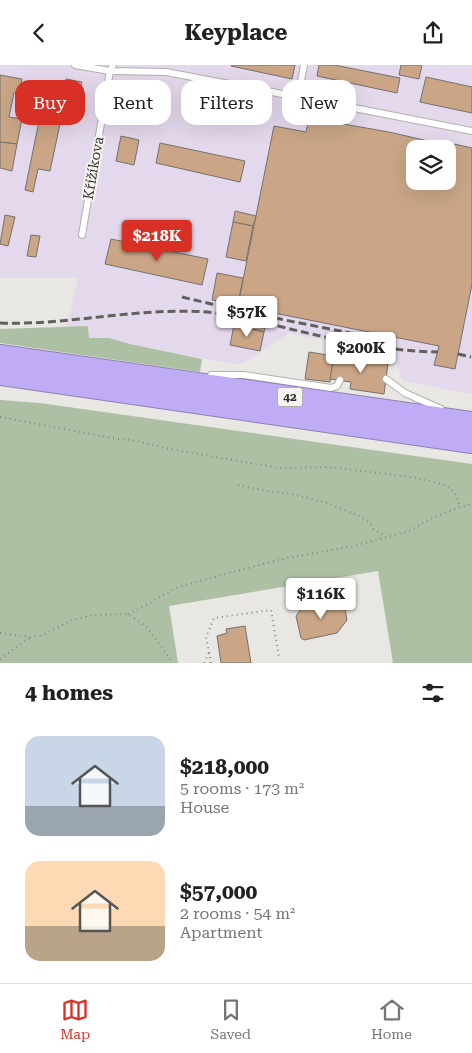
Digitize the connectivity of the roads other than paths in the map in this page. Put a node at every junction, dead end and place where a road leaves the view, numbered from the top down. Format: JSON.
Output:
{"nodes":[{"id":1,"x":75,"y":65,"type":"edge"},
{"id":2,"x":304,"y":65,"type":"edge"},
{"id":3,"x":111,"y":68,"type":"edge"},
{"id":4,"x":301,"y":80,"type":"edge"},
{"id":5,"x":282,"y":94,"type":"edge"},
{"id":6,"x":356,"y":108,"type":"edge"},
{"id":7,"x":472,"y":131,"type":"edge"},
{"id":8,"x":82,"y":235,"type":"dead end"},
{"id":9,"x":2,"y":365,"type":"edge"},
{"id":10,"x":108,"y":371,"type":"junction"},
{"id":11,"x":153,"y":371,"type":"dead end"},
{"id":12,"x":205,"y":375,"type":"dead end"},
{"id":13,"x":386,"y":379,"type":"dead end"},
{"id":14,"x":340,"y":380,"type":"dead end"},
{"id":15,"x":449,"y":411,"type":"dead end"},
{"id":16,"x":472,"y":423,"type":"edge"},
{"id":17,"x":472,"y":442,"type":"edge"}],
"edges":[{"from":1,"to":3,"type":"lane"},
{"from":2,"to":4,"type":"lane"},
{"from":3,"to":5,"type":"lane"},
{"from":3,"to":8,"type":"lane","name":"Křížíkova"},
{"from":6,"to":7,"type":"lane"},
{"from":9,"to":10,"type":"highway","number":"42"},
{"from":9,"to":17,"type":"highway","number":"42"},
{"from":10,"to":11,"type":"lane"},
{"from":10,"to":16,"type":"highway","number":"42"},
{"from":12,"to":14,"type":"lane"},
{"from":13,"to":15,"type":"lane"}]}
